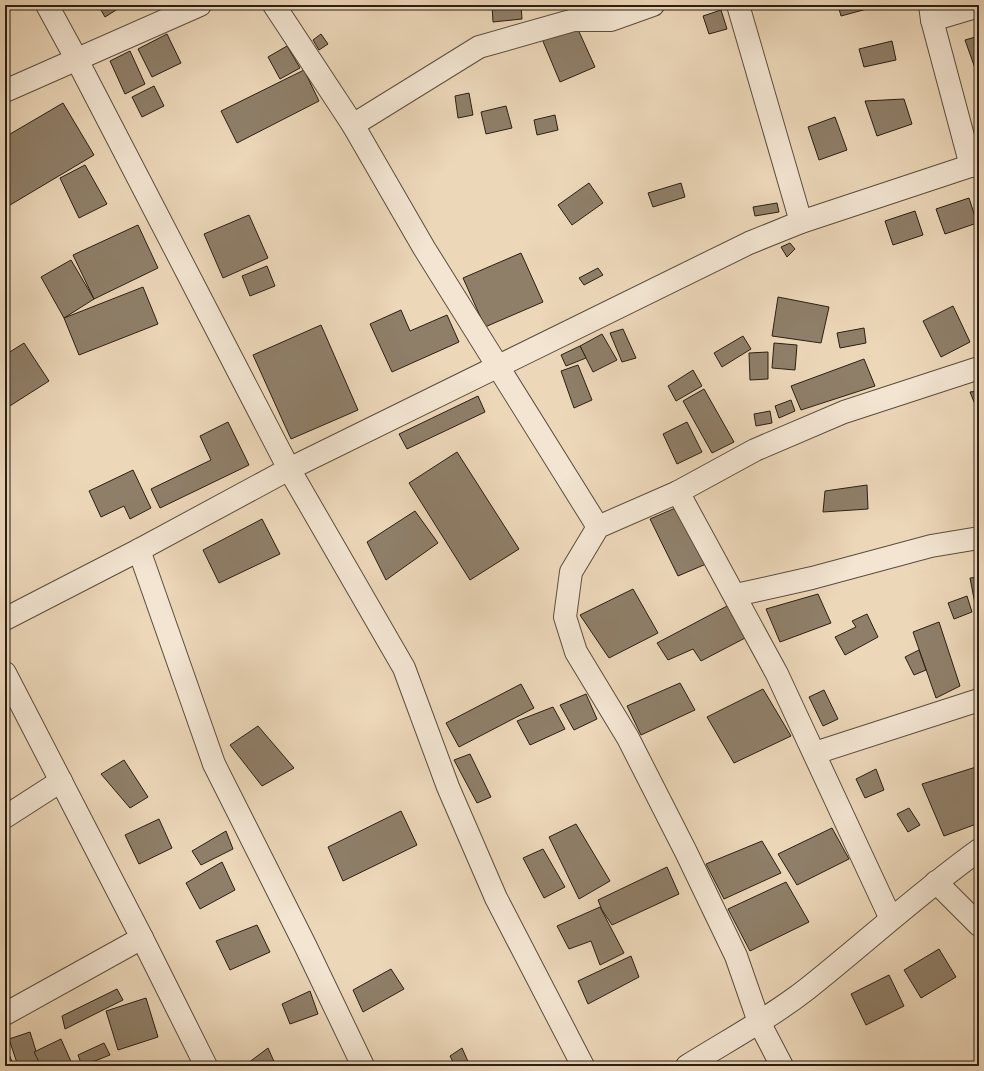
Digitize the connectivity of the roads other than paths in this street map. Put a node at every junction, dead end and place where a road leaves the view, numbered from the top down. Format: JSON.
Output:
{"nodes":[{"id":1,"x":47,"y":5,"type":"edge"},
{"id":2,"x":200,"y":5,"type":"edge"},
{"id":3,"x":274,"y":5,"type":"edge"},
{"id":4,"x":653,"y":5,"type":"edge"},
{"id":5,"x":738,"y":5,"type":"edge"},
{"id":6,"x":979,"y":6,"type":"edge"},
{"id":7,"x":931,"y":12,"type":"edge"},
{"id":8,"x":77,"y":60,"type":"junction"},
{"id":9,"x":5,"y":91,"type":"edge"},
{"id":10,"x":353,"y":125,"type":"junction"},
{"id":11,"x":975,"y":165,"type":"edge"},
{"id":12,"x":801,"y":222,"type":"junction"},
{"id":13,"x":499,"y":367,"type":"junction"},
{"id":14,"x":979,"y":368,"type":"edge"},
{"id":15,"x":289,"y":469,"type":"junction"},
{"id":16,"x":678,"y":492,"type":"junction"},
{"id":17,"x":598,"y":527,"type":"junction"},
{"id":18,"x":979,"y":538,"type":"edge"},
{"id":19,"x":140,"y":550,"type":"junction"},
{"id":20,"x":736,"y":595,"type":"junction"},
{"id":21,"x":5,"y":619,"type":"edge"},
{"id":22,"x":5,"y":673,"type":"edge"},
{"id":23,"x":979,"y":700,"type":"edge"},
{"id":24,"x":815,"y":753,"type":"junction"},
{"id":25,"x":61,"y":781,"type":"junction"},
{"id":26,"x":5,"y":817,"type":"edge"},
{"id":27,"x":979,"y":850,"type":"edge"},
{"id":28,"x":936,"y":882,"type":"junction"},
{"id":29,"x":891,"y":919,"type":"junction"},
{"id":30,"x":979,"y":925,"type":"edge"},
{"id":31,"x":142,"y":938,"type":"junction"},
{"id":32,"x":5,"y":1014,"type":"edge"},
{"id":33,"x":759,"y":1022,"type":"junction"},
{"id":34,"x":206,"y":1066,"type":"edge"},
{"id":35,"x":363,"y":1066,"type":"edge"},
{"id":36,"x":583,"y":1066,"type":"edge"},
{"id":37,"x":687,"y":1066,"type":"edge"},
{"id":38,"x":782,"y":1066,"type":"edge"}],
"edges":[{"from":1,"to":8,"type":"street"},
{"from":2,"to":8,"type":"street"},
{"from":3,"to":10,"type":"street"},
{"from":4,"to":10,"type":"street"},
{"from":5,"to":12,"type":"street"},
{"from":6,"to":7,"type":"street"},
{"from":7,"to":11,"type":"street"},
{"from":8,"to":9,"type":"street"},
{"from":8,"to":15,"type":"street"},
{"from":10,"to":13,"type":"street"},
{"from":11,"to":12,"type":"street"},
{"from":12,"to":13,"type":"street"},
{"from":13,"to":15,"type":"street"},
{"from":13,"to":17,"type":"street"},
{"from":14,"to":16,"type":"street"},
{"from":15,"to":19,"type":"street"},
{"from":15,"to":36,"type":"street"},
{"from":16,"to":17,"type":"street"},
{"from":16,"to":20,"type":"street"},
{"from":17,"to":33,"type":"street"},
{"from":18,"to":20,"type":"street"},
{"from":19,"to":21,"type":"street"},
{"from":19,"to":35,"type":"street"},
{"from":20,"to":24,"type":"street"},
{"from":22,"to":25,"type":"street"},
{"from":23,"to":24,"type":"street"},
{"from":24,"to":29,"type":"street"},
{"from":25,"to":26,"type":"street"},
{"from":25,"to":31,"type":"street"},
{"from":27,"to":28,"type":"street"},
{"from":28,"to":29,"type":"street"},
{"from":28,"to":30,"type":"street"},
{"from":29,"to":33,"type":"street"},
{"from":31,"to":32,"type":"street"},
{"from":31,"to":34,"type":"street"},
{"from":33,"to":37,"type":"street"},
{"from":33,"to":38,"type":"street"}]}
